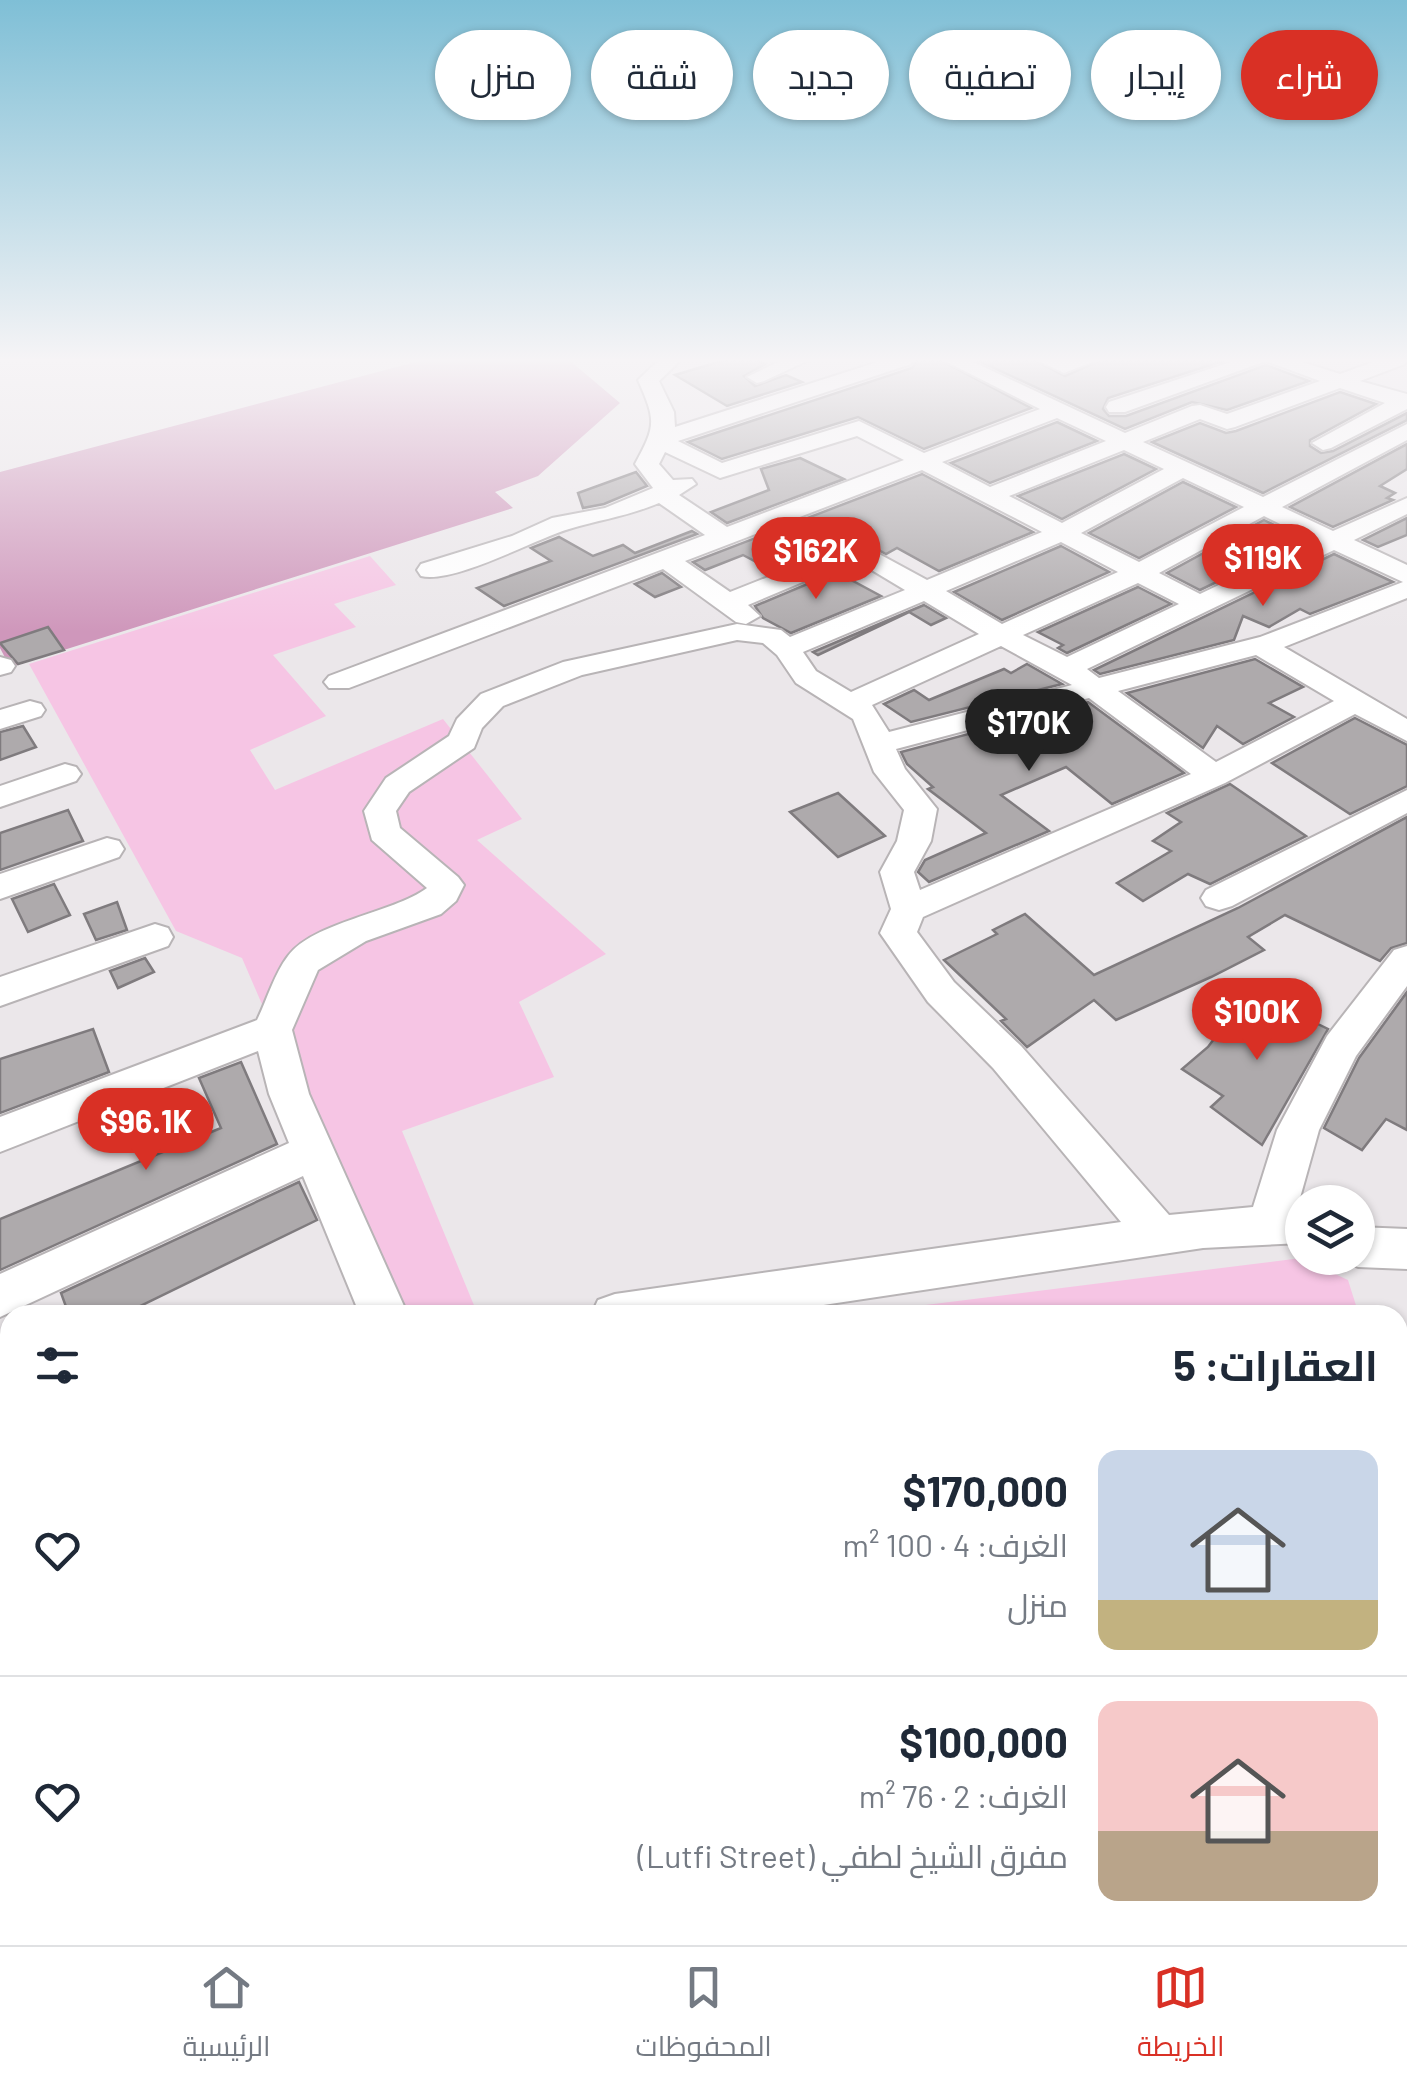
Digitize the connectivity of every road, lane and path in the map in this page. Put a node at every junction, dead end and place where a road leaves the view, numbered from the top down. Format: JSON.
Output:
{"nodes":[{"id":1,"x":654,"y":451,"type":"edge"},
{"id":2,"x":681,"y":451,"type":"edge"},
{"id":3,"x":786,"y":451,"type":"edge"},
{"id":4,"x":906,"y":451,"type":"edge"},
{"id":5,"x":956,"y":451,"type":"edge"},
{"id":6,"x":1101,"y":451,"type":"edge"},
{"id":7,"x":1151,"y":451,"type":"edge"},
{"id":8,"x":1368,"y":451,"type":"edge"},
{"id":9,"x":928,"y":462,"type":"junction"},
{"id":10,"x":1185,"y":467,"type":"junction"},
{"id":11,"x":720,"y":471,"type":"junction"},
{"id":12,"x":669,"y":489,"type":"junction"},
{"id":13,"x":992,"y":494,"type":"junction"},
{"id":14,"x":1264,"y":504,"type":"junction"},
{"id":15,"x":1407,"y":506,"type":"edge"},
{"id":16,"x":1064,"y":532,"type":"junction"},
{"id":17,"x":724,"y":537,"type":"junction"},
{"id":18,"x":1337,"y":540,"type":"junction"},
{"id":19,"x":667,"y":560,"type":"junction"},
{"id":20,"x":430,"y":570,"type":"dead end"},
{"id":21,"x":1140,"y":572,"type":"junction"},
{"id":22,"x":1407,"y":575,"type":"edge"},
{"id":23,"x":1407,"y":589,"type":"edge"},
{"id":24,"x":926,"y":590,"type":"junction"},
{"id":25,"x":728,"y":603,"type":"junction"},
{"id":26,"x":1204,"y":606,"type":"junction"},
{"id":27,"x":1000,"y":635,"type":"junction"},
{"id":28,"x":779,"y":643,"type":"junction"},
{"id":29,"x":1260,"y":646,"type":"junction"},
{"id":30,"x":1066,"y":668,"type":"junction"},
{"id":31,"x":339,"y":682,"type":"dead end"},
{"id":32,"x":1096,"y":690,"type":"junction"},
{"id":33,"x":1357,"y":701,"type":"junction"},
{"id":34,"x":851,"y":703,"type":"junction"},
{"id":35,"x":30,"y":710,"type":"dead end"},
{"id":36,"x":0,"y":720,"type":"edge"},
{"id":37,"x":1407,"y":732,"type":"edge"},
{"id":38,"x":879,"y":744,"type":"junction"},
{"id":39,"x":65,"y":774,"type":"dead end"},
{"id":40,"x":1214,"y":776,"type":"junction"},
{"id":41,"x":0,"y":796,"type":"edge"},
{"id":42,"x":1407,"y":800,"type":"edge"},
{"id":43,"x":106,"y":849,"type":"dead end"},
{"id":44,"x":0,"y":887,"type":"edge"},
{"id":45,"x":1219,"y":898,"type":"dead end"},
{"id":46,"x":909,"y":908,"type":"junction"},
{"id":47,"x":155,"y":937,"type":"dead end"},
{"id":48,"x":1407,"y":959,"type":"edge"},
{"id":49,"x":0,"y":992,"type":"edge"},
{"id":50,"x":272,"y":1030,"type":"junction"},
{"id":51,"x":0,"y":1135,"type":"edge"},
{"id":52,"x":314,"y":1151,"type":"junction"},
{"id":53,"x":1293,"y":1185,"type":"edge"},
{"id":54,"x":1375,"y":1224,"type":"edge"},
{"id":55,"x":1407,"y":1225,"type":"edge"},
{"id":56,"x":1159,"y":1235,"type":"junction"},
{"id":57,"x":1285,"y":1235,"type":"edge"},
{"id":58,"x":1285,"y":1236,"type":"edge"},
{"id":59,"x":1375,"y":1248,"type":"edge"},
{"id":60,"x":1407,"y":1249,"type":"edge"},
{"id":61,"x":0,"y":1296,"type":"edge"},
{"id":62,"x":380,"y":1305,"type":"edge"},
{"id":63,"x":684,"y":1305,"type":"edge"},
{"id":64,"x":830,"y":1305,"type":"edge"}],
"edges":[{"from":1,"to":12,"type":"street"},
{"from":2,"to":11,"type":"street"},
{"from":3,"to":11,"type":"street"},
{"from":4,"to":9,"type":"street"},
{"from":5,"to":9,"type":"street"},
{"from":6,"to":13,"type":"street"},
{"from":7,"to":10,"type":"street"},
{"from":8,"to":14,"type":"street"},
{"from":9,"to":13,"type":"street"},
{"from":9,"to":17,"type":"street"},
{"from":10,"to":14,"type":"street"},
{"from":10,"to":16,"type":"street"},
{"from":11,"to":12,"type":"street"},
{"from":12,"to":17,"type":"street"},
{"from":12,"to":20,"type":"street"},
{"from":13,"to":16,"type":"street"},
{"from":14,"to":18,"type":"street"},
{"from":14,"to":21,"type":"street"},
{"from":15,"to":18,"type":"street"},
{"from":16,"to":21,"type":"street"},
{"from":16,"to":24,"type":"street"},
{"from":17,"to":19,"type":"street"},
{"from":18,"to":22,"type":"street"},
{"from":18,"to":26,"type":"street"},
{"from":19,"to":25,"type":"street"},
{"from":19,"to":31,"type":"street"},
{"from":21,"to":26,"type":"street"},
{"from":21,"to":27,"type":"street"},
{"from":23,"to":29,"type":"street"},
{"from":24,"to":25,"type":"street"},
{"from":24,"to":27,"type":"street"},
{"from":24,"to":28,"type":"street"},
{"from":25,"to":28,"type":"street"},
{"from":26,"to":30,"type":"street"},
{"from":27,"to":30,"type":"street"},
{"from":27,"to":34,"type":"street"},
{"from":28,"to":34,"type":"street"},
{"from":28,"to":50,"type":"street"},
{"from":29,"to":32,"type":"street"},
{"from":29,"to":33,"type":"street"},
{"from":30,"to":32,"type":"street"},
{"from":32,"to":38,"type":"street"},
{"from":32,"to":40,"type":"street"},
{"from":33,"to":37,"type":"street"},
{"from":33,"to":40,"type":"street"},
{"from":34,"to":38,"type":"street"},
{"from":35,"to":36,"type":"street"},
{"from":38,"to":46,"type":"street"},
{"from":39,"to":41,"type":"street"},
{"from":40,"to":46,"type":"street"},
{"from":42,"to":45,"type":"street"},
{"from":43,"to":44,"type":"street"},
{"from":46,"to":56,"type":"street"},
{"from":47,"to":49,"type":"street"},
{"from":48,"to":53,"type":"street"},
{"from":50,"to":51,"type":"street"},
{"from":50,"to":52,"type":"street"},
{"from":52,"to":61,"type":"street"},
{"from":52,"to":62,"type":"street"},
{"from":54,"to":55,"type":"street"},
{"from":56,"to":57,"type":"street"},
{"from":56,"to":63,"type":"street"},
{"from":58,"to":64,"type":"street"},
{"from":59,"to":60,"type":"street"}]}
